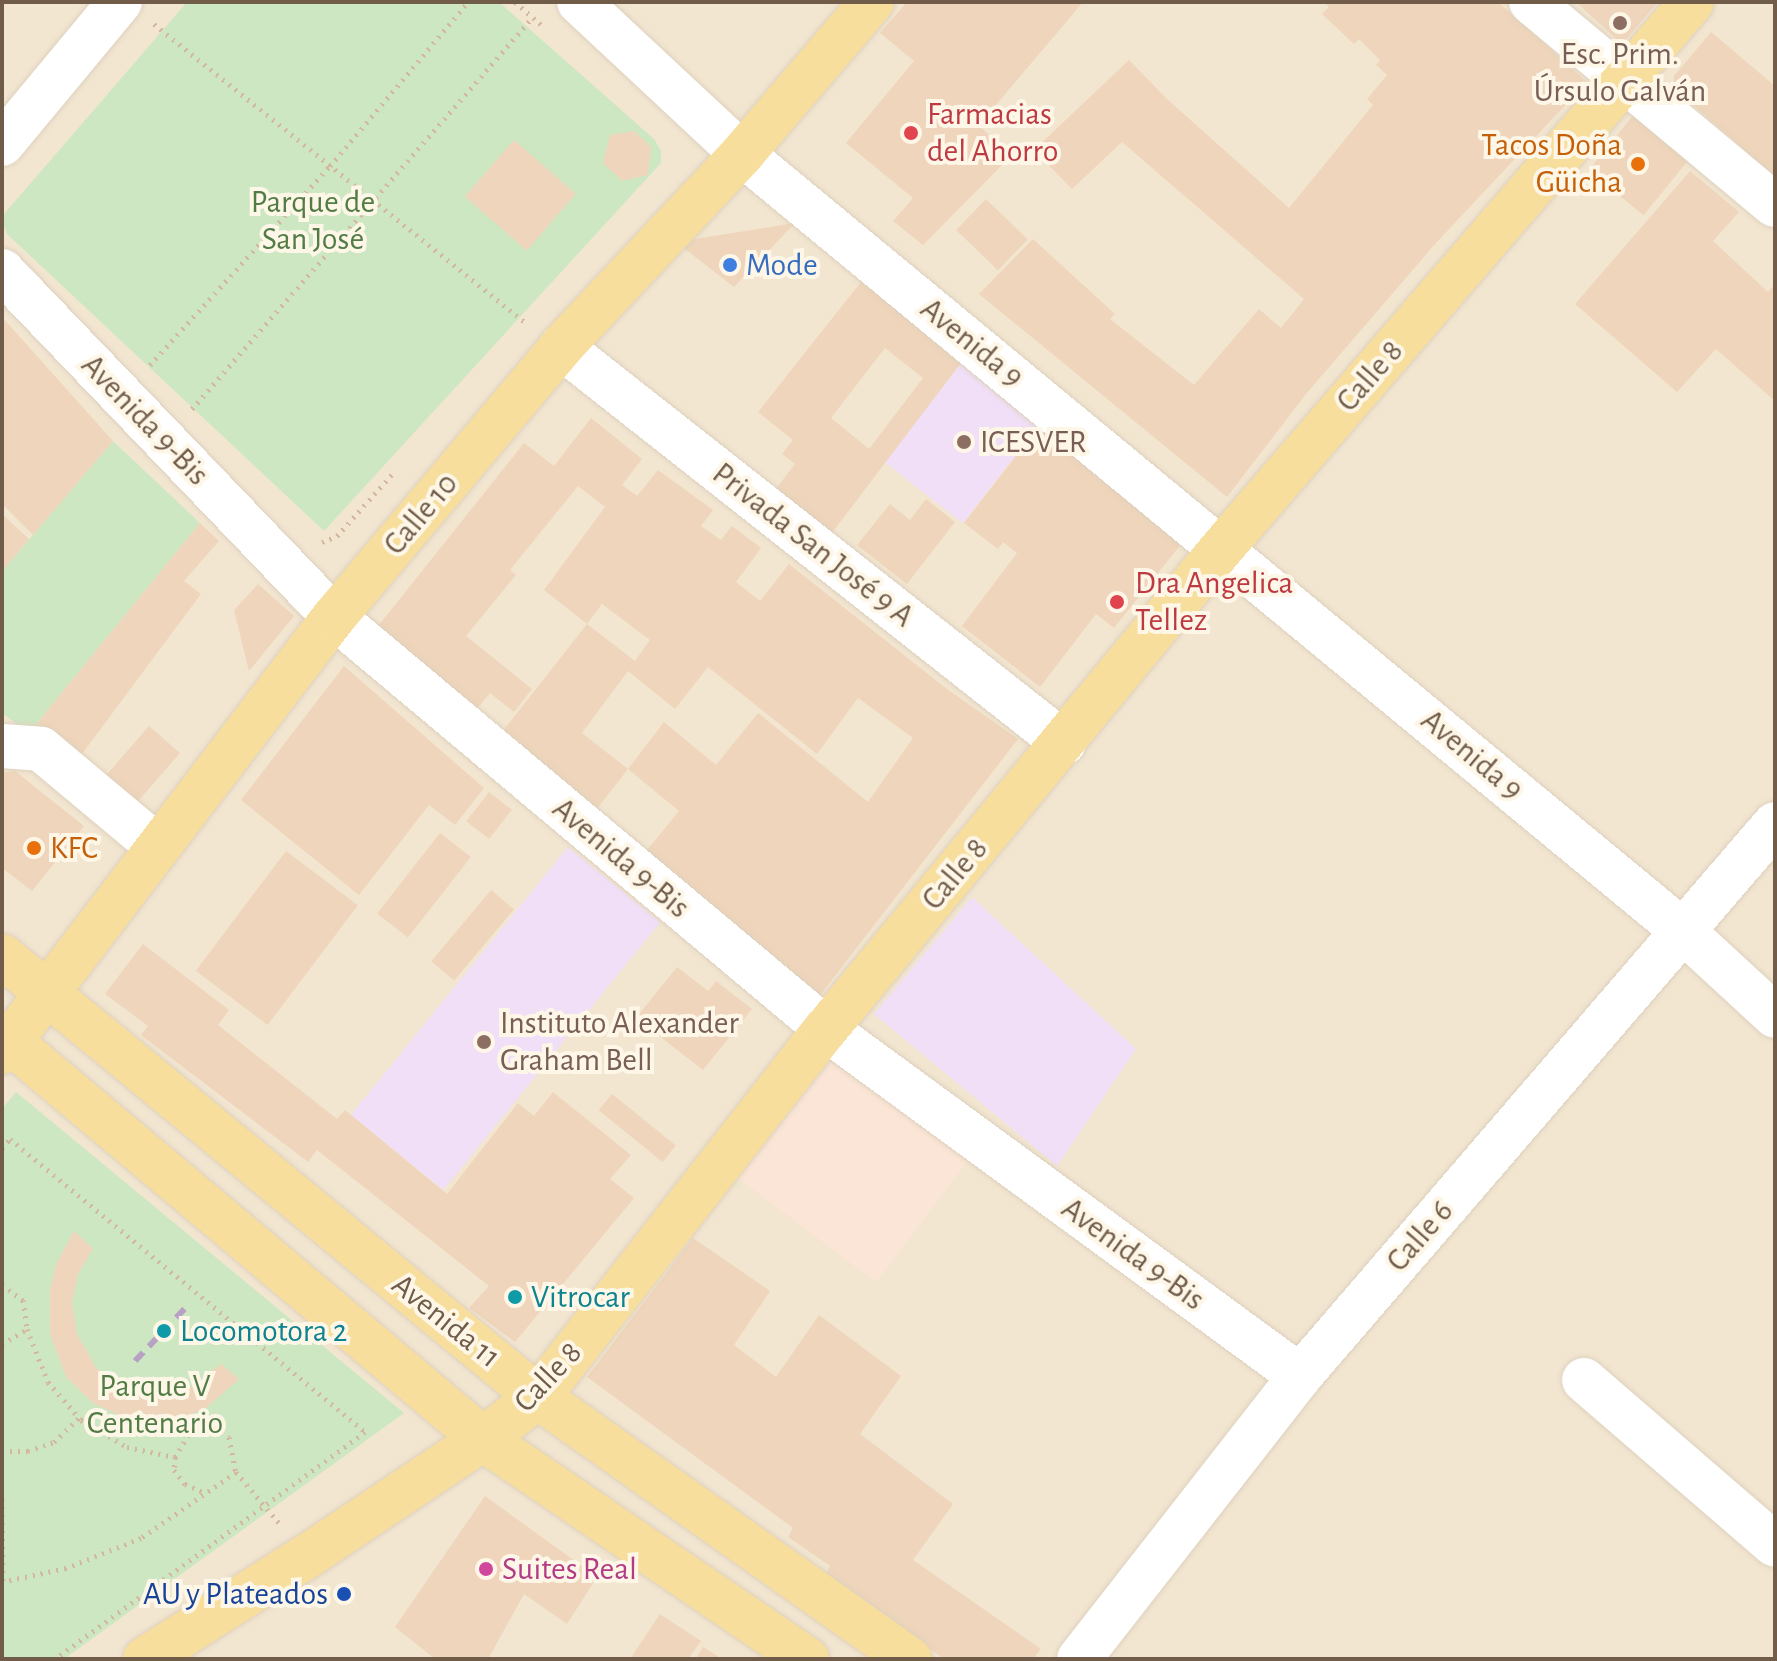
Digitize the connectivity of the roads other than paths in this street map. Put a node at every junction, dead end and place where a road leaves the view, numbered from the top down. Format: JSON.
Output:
{"nodes":[{"id":1,"x":579,"y":2,"type":"edge"},
{"id":2,"x":872,"y":2,"type":"edge"},
{"id":3,"x":1531,"y":2,"type":"edge"},
{"id":4,"x":1692,"y":2,"type":"edge"},
{"id":5,"x":135,"y":12,"type":"edge"},
{"id":6,"x":1623,"y":82,"type":"junction"},
{"id":7,"x":2,"y":144,"type":"edge"},
{"id":8,"x":742,"y":154,"type":"junction"},
{"id":9,"x":1775,"y":205,"type":"edge"},
{"id":10,"x":2,"y":271,"type":"edge"},
{"id":11,"x":542,"y":328,"type":"junction"},
{"id":12,"x":1222,"y":548,"type":"junction"},
{"id":13,"x":334,"y":617,"type":"junction"},
{"id":14,"x":1064,"y":743,"type":"junction"},
{"id":15,"x":2,"y":746,"type":"edge"},
{"id":16,"x":1775,"y":824,"type":"edge"},
{"id":17,"x":158,"y":847,"type":"junction"},
{"id":18,"x":1683,"y":931,"type":"junction"},
{"id":19,"x":2,"y":956,"type":"edge"},
{"id":20,"x":46,"y":992,"type":"junction"},
{"id":21,"x":1775,"y":1016,"type":"edge"},
{"id":22,"x":826,"y":1029,"type":"junction"},
{"id":23,"x":5,"y":1043,"type":"edge"},
{"id":24,"x":1300,"y":1376,"type":"junction"},
{"id":25,"x":1584,"y":1380,"type":"dead end"},
{"id":26,"x":538,"y":1397,"type":"junction"},
{"id":27,"x":483,"y":1439,"type":"junction"},
{"id":28,"x":1775,"y":1545,"type":"edge"},
{"id":29,"x":145,"y":1659,"type":"edge"},
{"id":30,"x":807,"y":1659,"type":"edge"},
{"id":31,"x":910,"y":1659,"type":"edge"},
{"id":32,"x":1079,"y":1659,"type":"edge"}],
"edges":[{"from":1,"to":8,"type":"street","name":"Avenida 9"},
{"from":2,"to":8,"type":"main road","name":"Calle 10"},
{"from":3,"to":6,"type":"street"},
{"from":4,"to":6,"type":"main road","name":"Calle 8"},
{"from":5,"to":7,"type":"street"},
{"from":6,"to":9,"type":"street"},
{"from":6,"to":12,"type":"main road","name":"Calle 8"},
{"from":8,"to":11,"type":"main road","name":"Calle 10"},
{"from":8,"to":12,"type":"street","name":"Avenida 9"},
{"from":10,"to":13,"type":"street","name":"Avenida 9-Bis"},
{"from":11,"to":13,"type":"main road","name":"Calle 10"},
{"from":11,"to":14,"type":"street","name":"Privada San José 9 A"},
{"from":12,"to":14,"type":"main road","name":"Calle 8"},
{"from":12,"to":18,"type":"street","name":"Avenida 9"},
{"from":13,"to":17,"type":"main road","name":"Calle 10"},
{"from":13,"to":22,"type":"street","name":"Avenida 9-Bis"},
{"from":14,"to":22,"type":"main road","name":"Calle 8"},
{"from":15,"to":17,"type":"street"},
{"from":16,"to":18,"type":"street","name":"Calle 6"},
{"from":17,"to":20,"type":"main road","name":"Calle 10"},
{"from":18,"to":21,"type":"street","name":"Avenida 9"},
{"from":18,"to":24,"type":"street","name":"Calle 6"},
{"from":19,"to":20,"type":"main road","name":"Avenida 11"},
{"from":20,"to":23,"type":"main road","name":"Calle 10"},
{"from":20,"to":26,"type":"main road","name":"Avenida 11"},
{"from":22,"to":24,"type":"street","name":"Avenida 9-Bis"},
{"from":22,"to":26,"type":"main road","name":"Calle 8"},
{"from":23,"to":27,"type":"main road","name":"Avenida 11"},
{"from":24,"to":32,"type":"street","name":"Calle 6"},
{"from":25,"to":28,"type":"street"},
{"from":26,"to":27,"type":"main road","name":"Calle 8"},
{"from":26,"to":31,"type":"main road","name":"Avenida 11"},
{"from":27,"to":29,"type":"main road","name":"Calle 8"},
{"from":27,"to":30,"type":"main road","name":"Avenida 11"}]}
